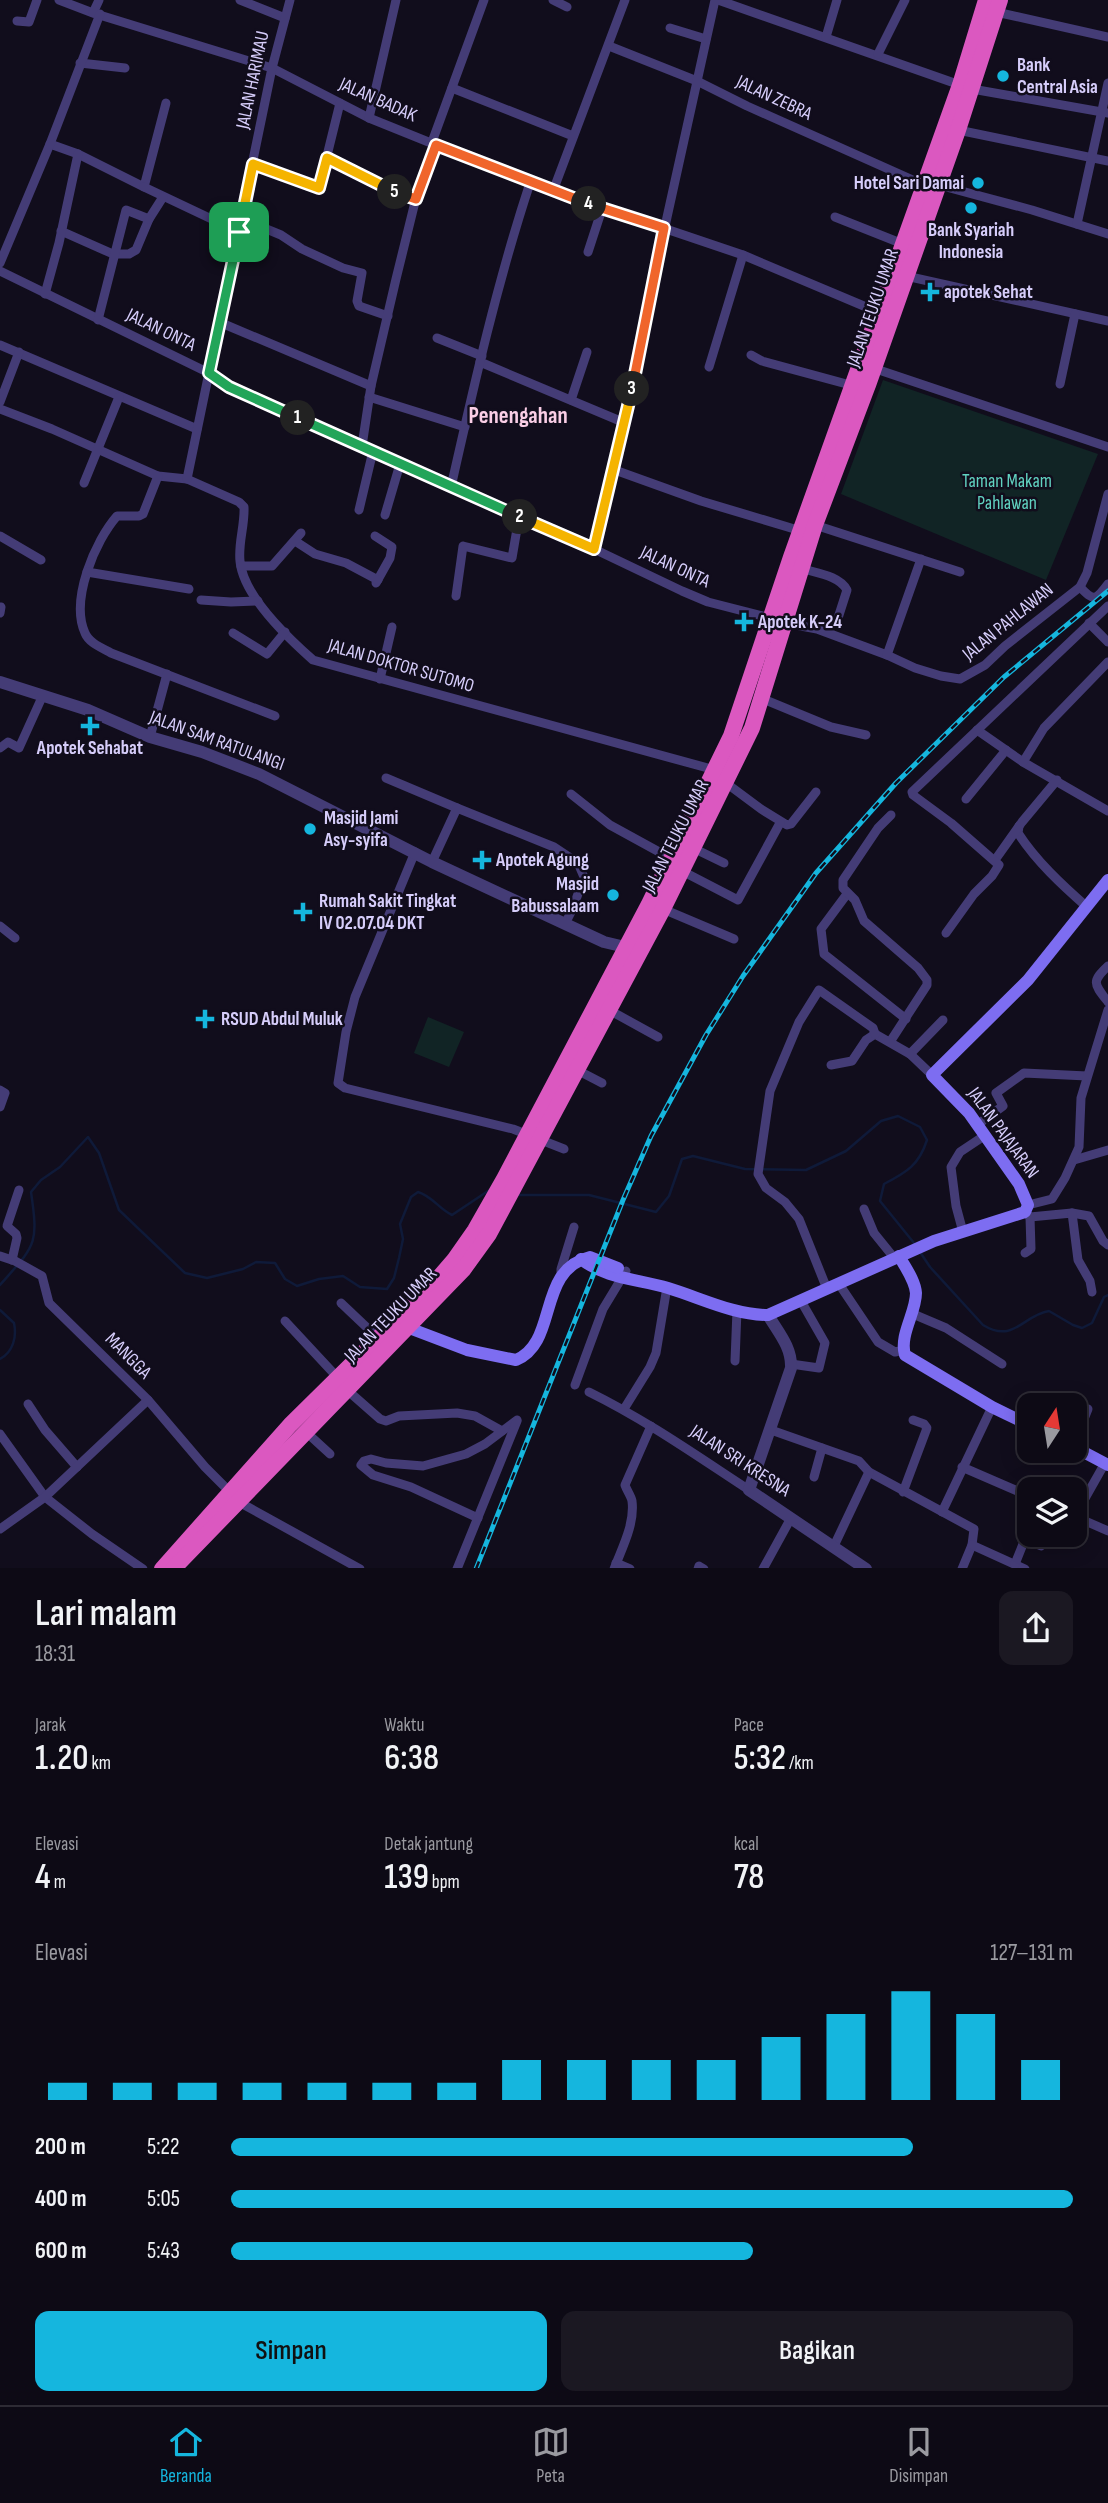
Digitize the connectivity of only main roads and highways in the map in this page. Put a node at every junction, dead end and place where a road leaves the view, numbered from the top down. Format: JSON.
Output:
{"nodes":[{"id":1,"x":994,"y":4,"type":"edge"},
{"id":2,"x":966,"y":87,"type":"junction"},
{"id":3,"x":931,"y":185,"type":"junction"},
{"id":4,"x":859,"y":389,"type":"junction"},
{"id":5,"x":808,"y":528,"type":"junction"},
{"id":6,"x":778,"y":620,"type":"junction"},
{"id":7,"x":677,"y":865,"type":"junction"},
{"id":8,"x":1108,"y":880,"type":"edge"},
{"id":9,"x":621,"y":965,"type":"junction"},
{"id":10,"x":601,"y":1014,"type":"junction"},
{"id":11,"x":534,"y":1137,"type":"junction"},
{"id":12,"x":897,"y":1258,"type":"junction"},
{"id":13,"x":409,"y":1328,"type":"junction"},
{"id":14,"x":343,"y":1384,"type":"junction"},
{"id":15,"x":1017,"y":1419,"type":"edge"},
{"id":16,"x":1087,"y":1453,"type":"edge"},
{"id":17,"x":1106,"y":1464,"type":"edge"},
{"id":18,"x":235,"y":1497,"type":"junction"},
{"id":19,"x":163,"y":1568,"type":"edge"},
{"id":20,"x":174,"y":1568,"type":"edge"}],
"edges":[{"from":1,"to":2,"type":"highway","name":"JALAN TEUKU UMAR"},
{"from":2,"to":3,"type":"highway","name":"JALAN TEUKU UMAR"},
{"from":2,"to":3,"type":"highway","name":"JALAN TEUKU UMAR"},
{"from":3,"to":4,"type":"highway","name":"JALAN TEUKU UMAR"},
{"from":3,"to":4,"type":"highway","name":"JALAN TEUKU UMAR"},
{"from":4,"to":5,"type":"highway","name":"JALAN TEUKU UMAR"},
{"from":5,"to":6,"type":"highway","name":"JALAN TEUKU UMAR"},
{"from":5,"to":6,"type":"highway","name":"JALAN TEUKU UMAR"},
{"from":6,"to":7,"type":"highway","name":"JALAN TEUKU UMAR"},
{"from":6,"to":7,"type":"highway","name":"JALAN TEUKU UMAR"},
{"from":7,"to":9,"type":"highway","name":"JALAN TEUKU UMAR"},
{"from":7,"to":9,"type":"highway","name":"JALAN TEUKU UMAR"},
{"from":8,"to":12,"type":"main road","name":"JALAN PAJAJARAN"},
{"from":9,"to":10,"type":"highway","name":"JALAN TEUKU UMAR"},
{"from":10,"to":11,"type":"highway","name":"JALAN TEUKU UMAR"},
{"from":10,"to":11,"type":"highway","name":"JALAN TEUKU UMAR"},
{"from":11,"to":13,"type":"highway","name":"JALAN TEUKU UMAR"},
{"from":11,"to":14,"type":"highway","name":"JALAN TEUKU UMAR"},
{"from":12,"to":13,"type":"main road"},
{"from":12,"to":15,"type":"main road"},
{"from":13,"to":14,"type":"highway","name":"JALAN TEUKU UMAR"},
{"from":14,"to":18,"type":"highway","name":"JALAN TEUKU UMAR"},
{"from":14,"to":18,"type":"highway","name":"JALAN TEUKU UMAR"},
{"from":16,"to":17,"type":"main road"},
{"from":18,"to":19,"type":"highway","name":"JALAN TEUKU UMAR"},
{"from":18,"to":20,"type":"highway","name":"JALAN TEUKU UMAR"}]}
